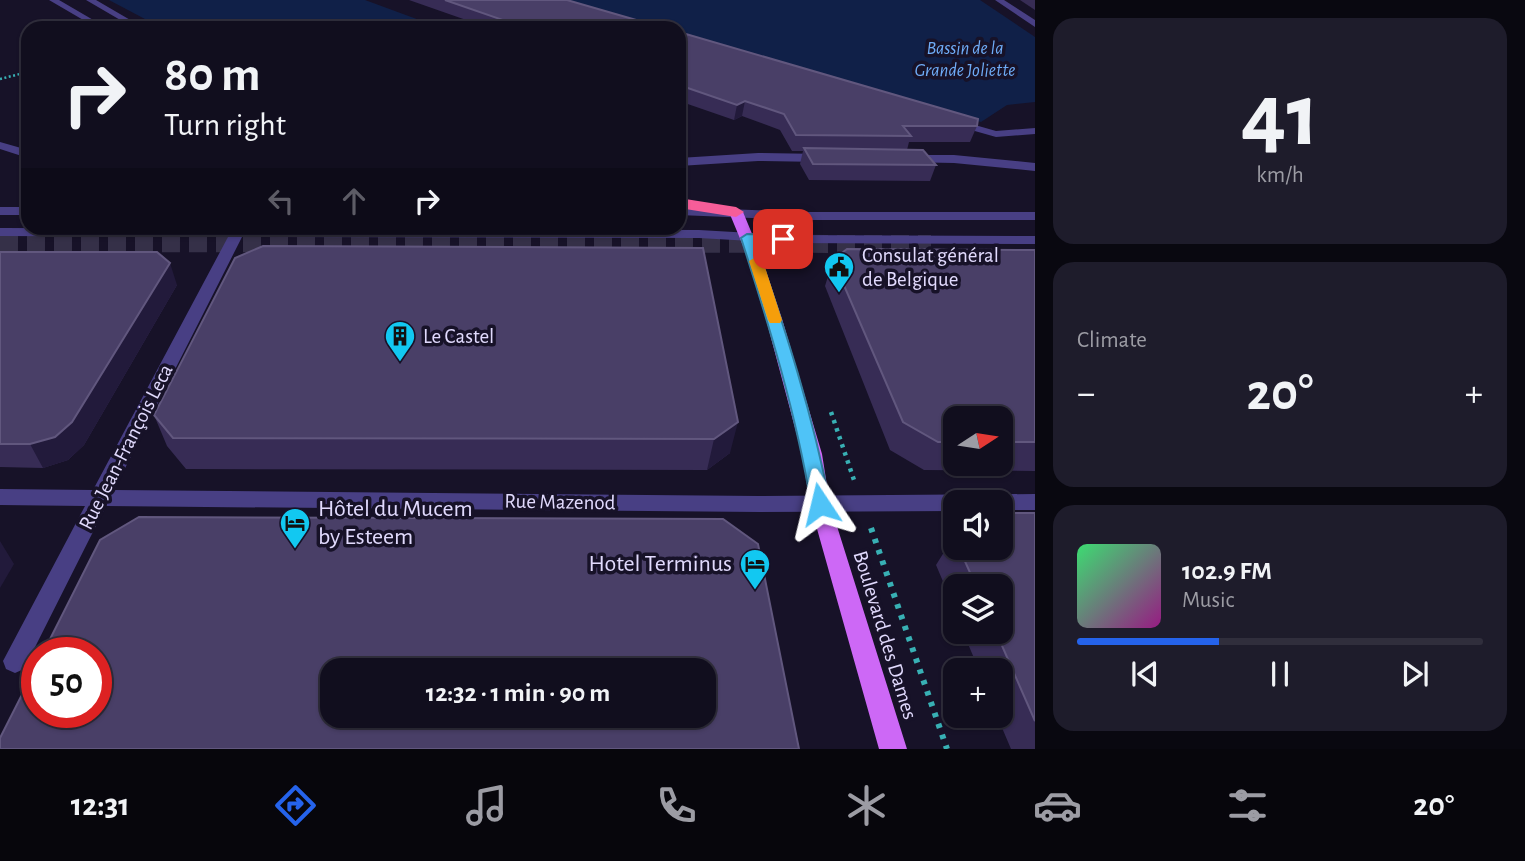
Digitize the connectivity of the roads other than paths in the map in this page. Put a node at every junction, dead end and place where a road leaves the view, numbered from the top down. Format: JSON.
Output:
{"nodes":[{"id":1,"x":53,"y":0,"type":"edge"},
{"id":2,"x":90,"y":0,"type":"edge"},
{"id":3,"x":999,"y":0,"type":"edge"},
{"id":4,"x":90,"y":21,"type":"edge"},
{"id":5,"x":128,"y":21,"type":"edge"},
{"id":6,"x":1035,"y":24,"type":"edge"},
{"id":7,"x":943,"y":118,"type":"edge"},
{"id":8,"x":1035,"y":131,"type":"edge"},
{"id":9,"x":0,"y":145,"type":"edge"},
{"id":10,"x":21,"y":152,"type":"edge"},
{"id":11,"x":833,"y":158,"type":"edge"},
{"id":12,"x":890,"y":159,"type":"edge"},
{"id":13,"x":686,"y":162,"type":"edge"},
{"id":14,"x":1035,"y":167,"type":"edge"},
{"id":15,"x":686,"y":204,"type":"edge"},
{"id":16,"x":0,"y":211,"type":"edge"},
{"id":17,"x":21,"y":211,"type":"edge"},
{"id":18,"x":686,"y":211,"type":"edge"},
{"id":19,"x":736,"y":212,"type":"junction"},
{"id":20,"x":1035,"y":216,"type":"edge"},
{"id":21,"x":0,"y":232,"type":"edge"},
{"id":22,"x":21,"y":232,"type":"edge"},
{"id":23,"x":686,"y":234,"type":"edge"},
{"id":24,"x":236,"y":235,"type":"edge"},
{"id":25,"x":747,"y":238,"type":"junction"},
{"id":26,"x":1035,"y":240,"type":"edge"},
{"id":27,"x":0,"y":497,"type":"edge"},
{"id":28,"x":100,"y":497,"type":"junction"},
{"id":29,"x":1035,"y":502,"type":"edge"},
{"id":30,"x":820,"y":504,"type":"junction"},
{"id":31,"x":15,"y":661,"type":"dead end"},
{"id":32,"x":893,"y":749,"type":"edge"}],
"edges":[{"from":1,"to":4,"type":"street"},
{"from":2,"to":5,"type":"street"},
{"from":3,"to":6,"type":"street"},
{"from":7,"to":8,"type":"street"},
{"from":9,"to":10,"type":"street"},
{"from":11,"to":13,"type":"street"},
{"from":12,"to":14,"type":"street"},
{"from":15,"to":19,"type":"highway"},
{"from":16,"to":17,"type":"street"},
{"from":18,"to":19,"type":"street"},
{"from":19,"to":20,"type":"street"},
{"from":19,"to":25,"type":"main road","name":"Boulevard des Dames"},
{"from":21,"to":22,"type":"street"},
{"from":23,"to":25,"type":"street"},
{"from":24,"to":28,"type":"street","name":"Rue Jean-François Leca"},
{"from":25,"to":26,"type":"street"},
{"from":25,"to":30,"type":"main road","name":"Boulevard des Dames"},
{"from":27,"to":28,"type":"street","name":"Rue Mazenod"},
{"from":28,"to":30,"type":"street","name":"Rue Mazenod"},
{"from":28,"to":31,"type":"street","name":"Rue Jean-François Leca"},
{"from":29,"to":30,"type":"street","name":"Rue Mazenod"},
{"from":30,"to":32,"type":"main road","name":"Boulevard des Dames"}]}
